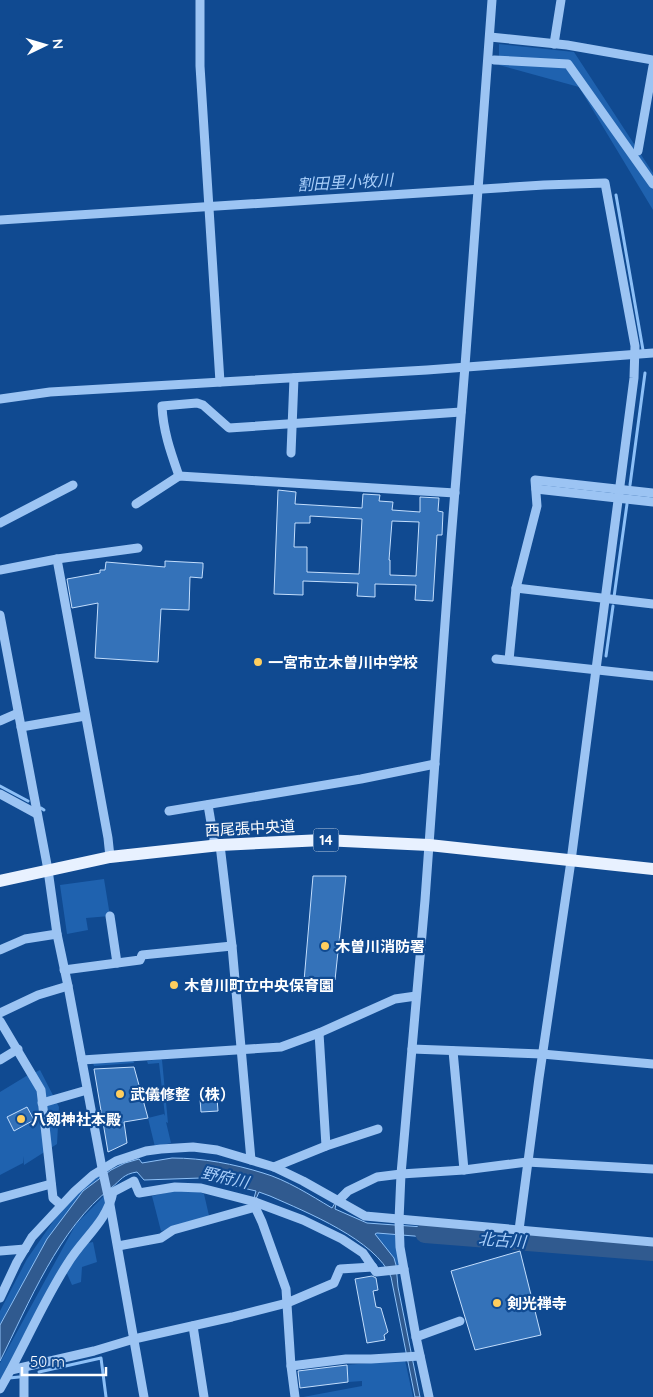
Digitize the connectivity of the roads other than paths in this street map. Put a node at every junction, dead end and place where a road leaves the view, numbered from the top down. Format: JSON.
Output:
{"nodes":[{"id":1,"x":200,"y":0,"type":"edge"},
{"id":2,"x":492,"y":0,"type":"edge"},
{"id":3,"x":562,"y":0,"type":"edge"},
{"id":4,"x":490,"y":37,"type":"junction"},
{"id":5,"x":554,"y":44,"type":"junction"},
{"id":6,"x":494,"y":60,"type":"dead end"},
{"id":7,"x":653,"y":60,"type":"edge"},
{"id":8,"x":653,"y":66,"type":"edge"},
{"id":9,"x":638,"y":151,"type":"dead end"},
{"id":10,"x":653,"y":184,"type":"edge"},
{"id":11,"x":479,"y":191,"type":"junction"},
{"id":12,"x":209,"y":206,"type":"junction"},
{"id":13,"x":0,"y":220,"type":"edge"},
{"id":14,"x":653,"y":353,"type":"edge"},
{"id":15,"x":636,"y":354,"type":"junction"},
{"id":16,"x":466,"y":366,"type":"junction"},
{"id":17,"x":294,"y":378,"type":"junction"},
{"id":18,"x":220,"y":382,"type":"junction"},
{"id":19,"x":0,"y":399,"type":"edge"},
{"id":20,"x":461,"y":412,"type":"junction"},
{"id":21,"x":292,"y":423,"type":"junction"},
{"id":22,"x":291,"y":453,"type":"dead end"},
{"id":23,"x":179,"y":476,"type":"junction"},
{"id":24,"x":73,"y":485,"type":"dead end"},
{"id":25,"x":455,"y":493,"type":"junction"},
{"id":26,"x":618,"y":493,"type":"junction"},
{"id":27,"x":653,"y":493,"type":"edge"},
{"id":28,"x":653,"y":502,"type":"edge"},
{"id":29,"x":136,"y":504,"type":"dead end"},
{"id":30,"x":0,"y":523,"type":"edge"},
{"id":31,"x":138,"y":548,"type":"dead end"},
{"id":32,"x":57,"y":559,"type":"junction"},
{"id":33,"x":0,"y":570,"type":"edge"},
{"id":34,"x":516,"y":588,"type":"junction"},
{"id":35,"x":604,"y":598,"type":"junction"},
{"id":36,"x":653,"y":604,"type":"edge"},
{"id":37,"x":0,"y":615,"type":"edge"},
{"id":38,"x":496,"y":659,"type":"dead end"},
{"id":39,"x":509,"y":660,"type":"junction"},
{"id":40,"x":595,"y":669,"type":"junction"},
{"id":41,"x":653,"y":676,"type":"edge"},
{"id":42,"x":18,"y":712,"type":"junction"},
{"id":43,"x":86,"y":716,"type":"junction"},
{"id":44,"x":0,"y":721,"type":"edge"},
{"id":45,"x":21,"y":727,"type":"junction"},
{"id":46,"x":435,"y":764,"type":"junction"},
{"id":47,"x":0,"y":794,"type":"edge"},
{"id":48,"x":208,"y":805,"type":"junction"},
{"id":49,"x":169,"y":811,"type":"dead end"},
{"id":50,"x":37,"y":814,"type":"junction"},
{"id":51,"x":429,"y":845,"type":"junction"},
{"id":52,"x":218,"y":846,"type":"junction"},
{"id":53,"x":110,"y":857,"type":"junction"},
{"id":54,"x":571,"y":861,"type":"junction"},
{"id":55,"x":653,"y":869,"type":"edge"},
{"id":56,"x":48,"y":870,"type":"junction"},
{"id":57,"x":0,"y":881,"type":"edge"},
{"id":58,"x":110,"y":916,"type":"dead end"},
{"id":59,"x":57,"y":934,"type":"junction"},
{"id":60,"x":232,"y":946,"type":"junction"},
{"id":61,"x":0,"y":950,"type":"edge"},
{"id":62,"x":117,"y":963,"type":"junction"},
{"id":63,"x":64,"y":970,"type":"junction"},
{"id":64,"x":68,"y":986,"type":"junction"},
{"id":65,"x":416,"y":996,"type":"junction"},
{"id":66,"x":0,"y":1013,"type":"edge"},
{"id":67,"x":0,"y":1021,"type":"edge"},
{"id":68,"x":319,"y":1033,"type":"junction"},
{"id":69,"x":18,"y":1049,"type":"junction"},
{"id":70,"x":412,"y":1049,"type":"junction"},
{"id":71,"x":241,"y":1051,"type":"junction"},
{"id":72,"x":453,"y":1051,"type":"junction"},
{"id":73,"x":542,"y":1054,"type":"junction"},
{"id":74,"x":0,"y":1060,"type":"edge"},
{"id":75,"x":82,"y":1060,"type":"junction"},
{"id":76,"x":653,"y":1064,"type":"edge"},
{"id":77,"x":87,"y":1090,"type":"junction"},
{"id":78,"x":42,"y":1102,"type":"junction"},
{"id":79,"x":378,"y":1129,"type":"dead end"},
{"id":80,"x":326,"y":1146,"type":"junction"},
{"id":81,"x":251,"y":1160,"type":"junction"},
{"id":82,"x":527,"y":1162,"type":"junction"},
{"id":83,"x":274,"y":1167,"type":"junction"},
{"id":84,"x":653,"y":1169,"type":"edge"},
{"id":85,"x":103,"y":1170,"type":"junction"},
{"id":86,"x":464,"y":1170,"type":"junction"},
{"id":87,"x":401,"y":1174,"type":"junction"},
{"id":88,"x":51,"y":1184,"type":"junction"},
{"id":89,"x":0,"y":1198,"type":"edge"},
{"id":90,"x":339,"y":1200,"type":"junction"},
{"id":91,"x":255,"y":1204,"type":"junction"},
{"id":92,"x":61,"y":1205,"type":"junction"},
{"id":93,"x":110,"y":1205,"type":"junction"},
{"id":94,"x":399,"y":1221,"type":"junction"},
{"id":95,"x":520,"y":1230,"type":"junction"},
{"id":96,"x":653,"y":1242,"type":"edge"},
{"id":97,"x":118,"y":1246,"type":"junction"},
{"id":98,"x":25,"y":1249,"type":"junction"},
{"id":99,"x":0,"y":1251,"type":"edge"},
{"id":100,"x":373,"y":1267,"type":"junction"},
{"id":101,"x":401,"y":1269,"type":"junction"},
{"id":102,"x":3,"y":1282,"type":"edge"},
{"id":103,"x":0,"y":1298,"type":"edge"},
{"id":104,"x":287,"y":1303,"type":"junction"},
{"id":105,"x":460,"y":1321,"type":"dead end"},
{"id":106,"x":193,"y":1326,"type":"junction"},
{"id":107,"x":416,"y":1338,"type":"junction"},
{"id":108,"x":134,"y":1339,"type":"junction"},
{"id":109,"x":418,"y":1356,"type":"junction"},
{"id":110,"x":291,"y":1366,"type":"junction"},
{"id":111,"x":24,"y":1368,"type":"junction"},
{"id":112,"x":11,"y":1370,"type":"junction"},
{"id":113,"x":0,"y":1389,"type":"edge"},
{"id":114,"x":24,"y":1397,"type":"edge"},
{"id":115,"x":144,"y":1397,"type":"edge"},
{"id":116,"x":204,"y":1397,"type":"edge"},
{"id":117,"x":295,"y":1397,"type":"edge"},
{"id":118,"x":429,"y":1397,"type":"edge"}],
"edges":[{"from":1,"to":12,"type":"street"},
{"from":2,"to":4,"type":"street"},
{"from":3,"to":5,"type":"street"},
{"from":4,"to":5,"type":"street"},
{"from":4,"to":11,"type":"street"},
{"from":5,"to":7,"type":"street"},
{"from":6,"to":10,"type":"street"},
{"from":8,"to":9,"type":"street"},
{"from":11,"to":12,"type":"street"},
{"from":11,"to":15,"type":"street"},
{"from":11,"to":16,"type":"street"},
{"from":12,"to":13,"type":"street"},
{"from":12,"to":18,"type":"street"},
{"from":14,"to":15,"type":"street"},
{"from":15,"to":16,"type":"street"},
{"from":15,"to":26,"type":"street"},
{"from":16,"to":17,"type":"street"},
{"from":16,"to":20,"type":"street"},
{"from":17,"to":18,"type":"street"},
{"from":17,"to":21,"type":"street"},
{"from":18,"to":19,"type":"street"},
{"from":20,"to":21,"type":"street"},
{"from":20,"to":25,"type":"street"},
{"from":21,"to":22,"type":"street"},
{"from":21,"to":23,"type":"street"},
{"from":23,"to":25,"type":"street"},
{"from":23,"to":29,"type":"street"},
{"from":24,"to":30,"type":"street"},
{"from":25,"to":46,"type":"street"},
{"from":26,"to":27,"type":"street"},
{"from":26,"to":28,"type":"street"},
{"from":26,"to":34,"type":"street"},
{"from":26,"to":35,"type":"street"},
{"from":31,"to":32,"type":"street"},
{"from":32,"to":33,"type":"street"},
{"from":32,"to":43,"type":"street"},
{"from":34,"to":35,"type":"street"},
{"from":34,"to":39,"type":"street"},
{"from":35,"to":36,"type":"street"},
{"from":35,"to":40,"type":"street"},
{"from":37,"to":42,"type":"street"},
{"from":38,"to":39,"type":"street"},
{"from":39,"to":40,"type":"street"},
{"from":40,"to":41,"type":"street"},
{"from":40,"to":54,"type":"street"},
{"from":42,"to":44,"type":"street"},
{"from":42,"to":45,"type":"street"},
{"from":43,"to":45,"type":"street"},
{"from":43,"to":53,"type":"street"},
{"from":45,"to":50,"type":"street"},
{"from":46,"to":48,"type":"street"},
{"from":46,"to":51,"type":"street"},
{"from":47,"to":50,"type":"street"},
{"from":48,"to":49,"type":"street"},
{"from":48,"to":52,"type":"street"},
{"from":50,"to":56,"type":"street"},
{"from":51,"to":52,"type":"main road","name":"西尾張中央道","number":"14"},
{"from":51,"to":54,"type":"main road","name":"西尾張中央道","number":"14"},
{"from":51,"to":65,"type":"street"},
{"from":52,"to":53,"type":"main road","name":"西尾張中央道","number":"14"},
{"from":52,"to":60,"type":"street"},
{"from":53,"to":56,"type":"main road","name":"西尾張中央道","number":"14"},
{"from":54,"to":55,"type":"main road","name":"西尾張中央道","number":"14"},
{"from":54,"to":73,"type":"street"},
{"from":56,"to":57,"type":"main road","name":"西尾張中央道","number":"14"},
{"from":56,"to":59,"type":"street"},
{"from":58,"to":62,"type":"street"},
{"from":59,"to":61,"type":"street"},
{"from":59,"to":63,"type":"street"},
{"from":60,"to":62,"type":"street"},
{"from":60,"to":71,"type":"street"},
{"from":62,"to":63,"type":"street"},
{"from":63,"to":64,"type":"street"},
{"from":64,"to":66,"type":"street"},
{"from":64,"to":75,"type":"street"},
{"from":65,"to":68,"type":"street"},
{"from":65,"to":70,"type":"street"},
{"from":67,"to":69,"type":"street"},
{"from":68,"to":71,"type":"street"},
{"from":68,"to":80,"type":"street"},
{"from":69,"to":74,"type":"street"},
{"from":69,"to":78,"type":"street"},
{"from":70,"to":72,"type":"street"},
{"from":70,"to":87,"type":"street"},
{"from":71,"to":75,"type":"street"},
{"from":71,"to":81,"type":"street"},
{"from":72,"to":73,"type":"street"},
{"from":72,"to":86,"type":"street"},
{"from":73,"to":76,"type":"street"},
{"from":73,"to":82,"type":"street"},
{"from":75,"to":77,"type":"street"},
{"from":77,"to":78,"type":"street"},
{"from":77,"to":85,"type":"street"},
{"from":78,"to":88,"type":"street"},
{"from":79,"to":80,"type":"street"},
{"from":80,"to":83,"type":"street"},
{"from":81,"to":83,"type":"street"},
{"from":81,"to":85,"type":"street"},
{"from":82,"to":84,"type":"street"},
{"from":82,"to":86,"type":"street"},
{"from":82,"to":95,"type":"street"},
{"from":83,"to":90,"type":"street"},
{"from":85,"to":92,"type":"street"},
{"from":85,"to":93,"type":"street"},
{"from":86,"to":87,"type":"street"},
{"from":87,"to":90,"type":"street"},
{"from":87,"to":94,"type":"street"},
{"from":88,"to":89,"type":"street"},
{"from":88,"to":92,"type":"street"},
{"from":90,"to":94,"type":"street"},
{"from":91,"to":93,"type":"street"},
{"from":91,"to":97,"type":"street"},
{"from":91,"to":100,"type":"street"},
{"from":91,"to":104,"type":"street"},
{"from":92,"to":98,"type":"street"},
{"from":93,"to":97,"type":"street"},
{"from":93,"to":112,"type":"street"},
{"from":94,"to":95,"type":"street"},
{"from":94,"to":101,"type":"street"},
{"from":95,"to":96,"type":"street"},
{"from":97,"to":108,"type":"street"},
{"from":98,"to":99,"type":"street"},
{"from":98,"to":102,"type":"street"},
{"from":100,"to":101,"type":"street"},
{"from":100,"to":104,"type":"street"},
{"from":101,"to":107,"type":"street"},
{"from":102,"to":103,"type":"street"},
{"from":104,"to":106,"type":"street"},
{"from":104,"to":110,"type":"street"},
{"from":105,"to":107,"type":"street"},
{"from":106,"to":108,"type":"street"},
{"from":106,"to":116,"type":"street"},
{"from":107,"to":109,"type":"street"},
{"from":108,"to":111,"type":"street"},
{"from":108,"to":115,"type":"street"},
{"from":109,"to":110,"type":"street"},
{"from":109,"to":118,"type":"street"},
{"from":110,"to":117,"type":"street"},
{"from":111,"to":112,"type":"street"},
{"from":111,"to":114,"type":"street"},
{"from":112,"to":113,"type":"street"}]}
